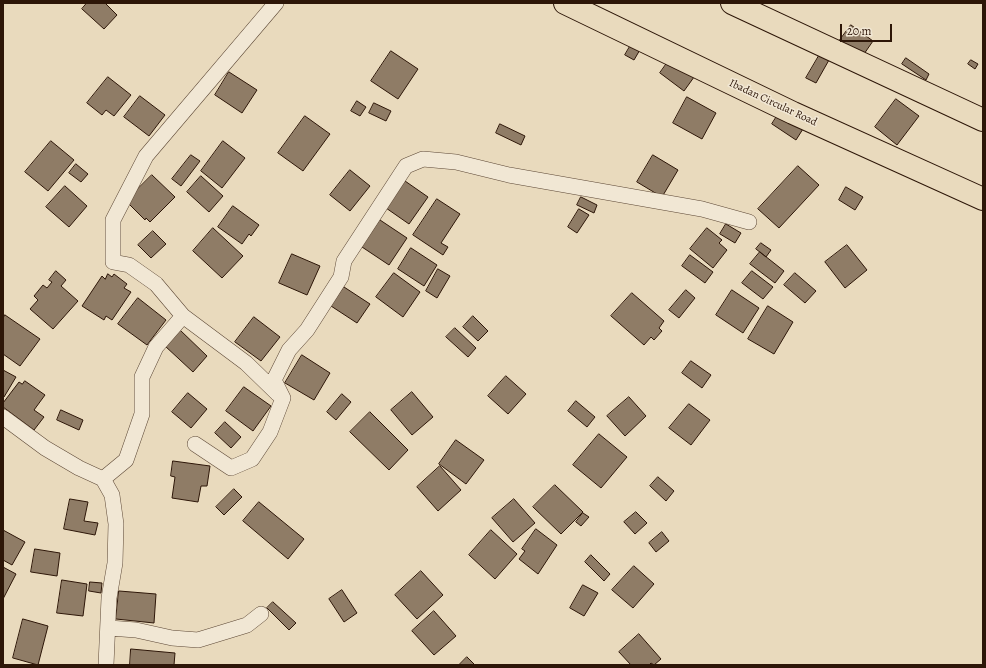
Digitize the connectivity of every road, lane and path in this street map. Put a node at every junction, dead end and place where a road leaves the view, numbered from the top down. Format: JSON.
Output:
{"nodes":[{"id":1,"x":276,"y":3,"type":"edge"},
{"id":2,"x":565,"y":3,"type":"edge"},
{"id":3,"x":732,"y":3,"type":"edge"},
{"id":4,"x":983,"y":120,"type":"edge"},
{"id":5,"x":983,"y":199,"type":"edge"},
{"id":6,"x":749,"y":222,"type":"dead end"},
{"id":7,"x":183,"y":316,"type":"junction"},
{"id":8,"x":283,"y":398,"type":"junction"},
{"id":9,"x":3,"y":417,"type":"edge"},
{"id":10,"x":194,"y":444,"type":"dead end"},
{"id":11,"x":103,"y":479,"type":"junction"},
{"id":12,"x":261,"y":614,"type":"dead end"},
{"id":13,"x":109,"y":628,"type":"junction"},
{"id":14,"x":106,"y":665,"type":"edge"}],
"edges":[{"from":1,"to":7,"type":"street"},
{"from":2,"to":5,"type":"highway","name":"Ibadan Circular Road"},
{"from":3,"to":4,"type":"highway"},
{"from":6,"to":8,"type":"street"},
{"from":7,"to":8,"type":"street"},
{"from":7,"to":11,"type":"street"},
{"from":8,"to":10,"type":"street"},
{"from":9,"to":11,"type":"street"},
{"from":11,"to":13,"type":"street"},
{"from":12,"to":13,"type":"street"},
{"from":13,"to":14,"type":"street"}]}
